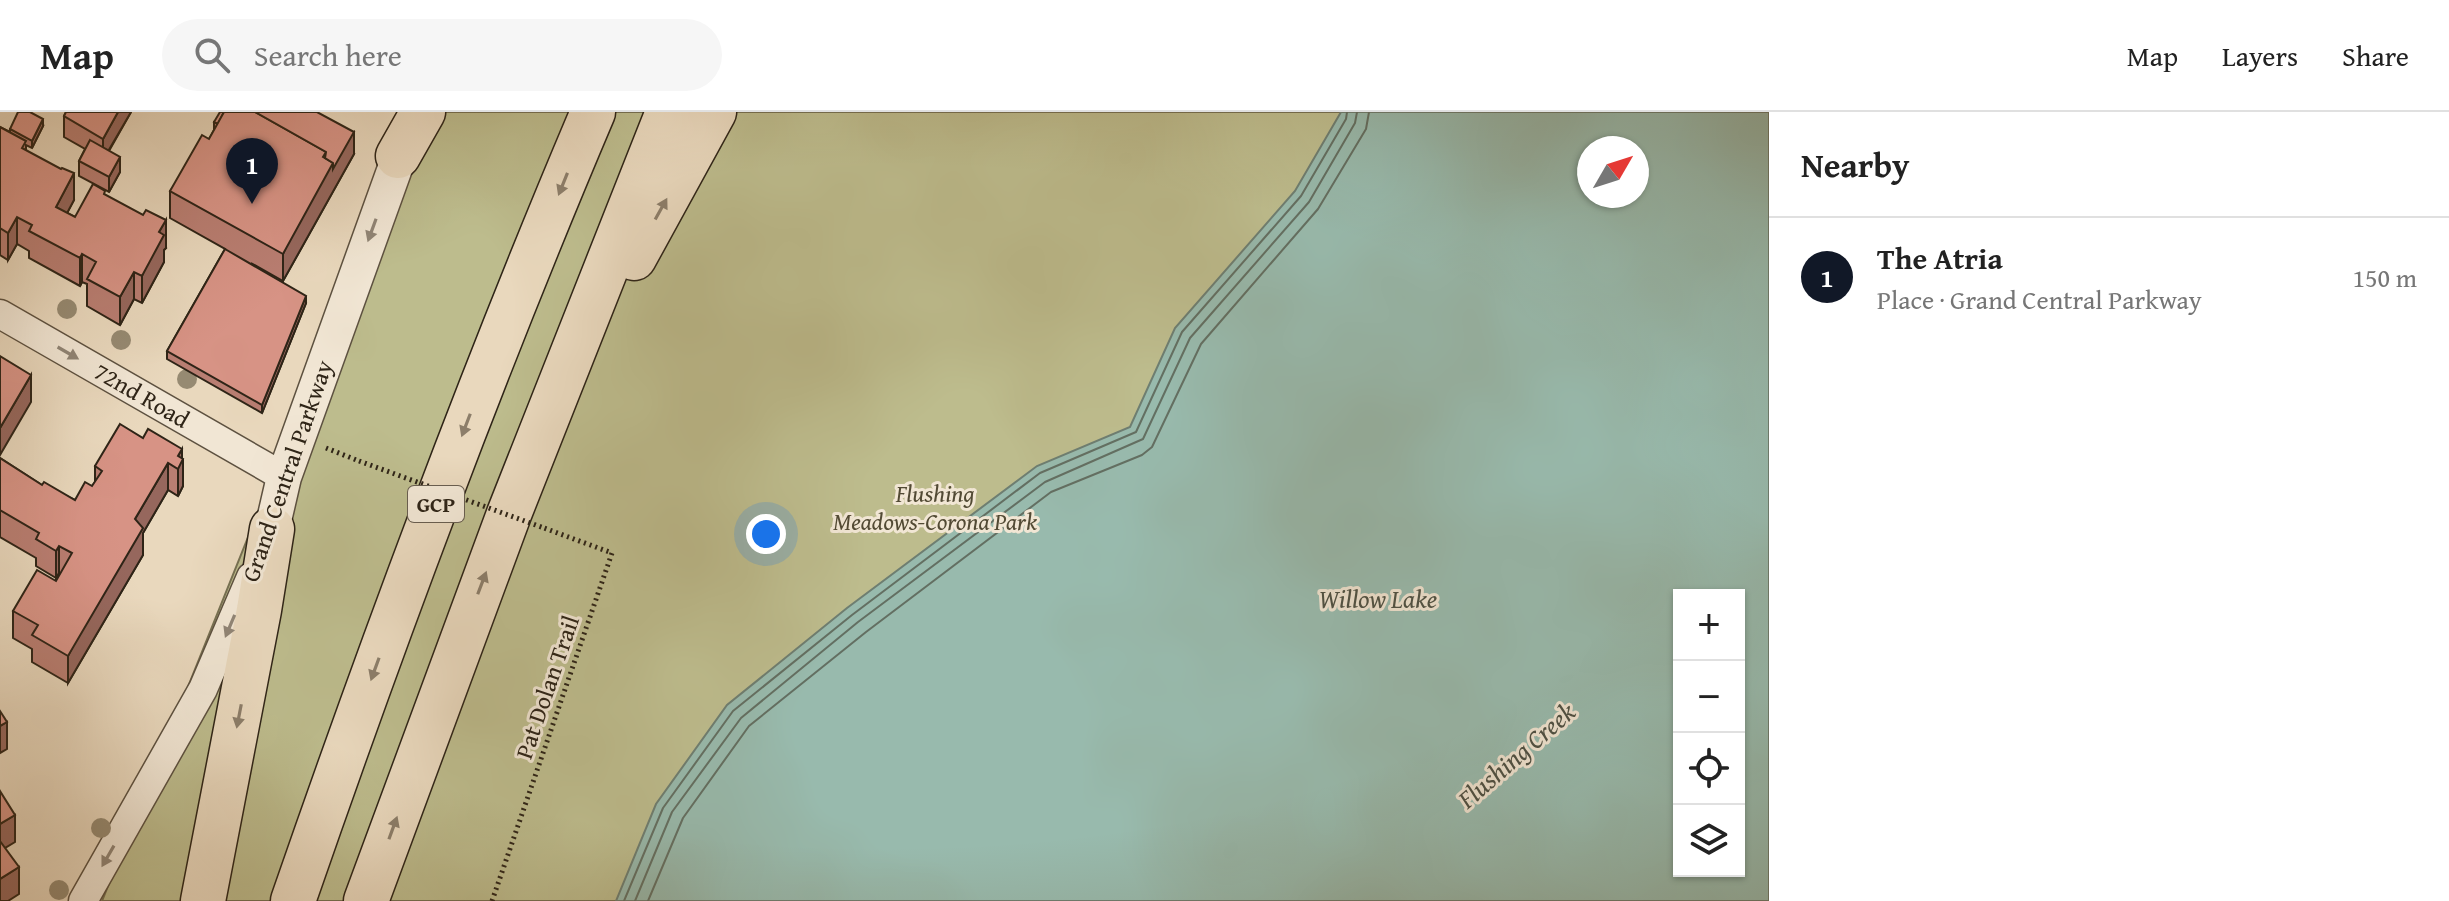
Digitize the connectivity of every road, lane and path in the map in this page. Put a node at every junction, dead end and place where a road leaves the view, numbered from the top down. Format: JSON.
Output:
{"nodes":[{"id":1,"x":416,"y":112,"type":"edge"},
{"id":2,"x":423,"y":112,"type":"edge"},
{"id":3,"x":593,"y":112,"type":"edge"},
{"id":4,"x":668,"y":112,"type":"edge"},
{"id":5,"x":714,"y":112,"type":"edge"},
{"id":6,"x":398,"y":156,"type":"junction"},
{"id":7,"x":0,"y":314,"type":"edge"},
{"id":8,"x":543,"y":425,"type":"junction"},
{"id":9,"x":324,"y":448,"type":"dead end"},
{"id":10,"x":284,"y":477,"type":"junction"},
{"id":11,"x":272,"y":529,"type":"junction"},
{"id":12,"x":83,"y":901,"type":"edge"},
{"id":13,"x":203,"y":901,"type":"edge"},
{"id":14,"x":293,"y":901,"type":"edge"},
{"id":15,"x":366,"y":901,"type":"edge"},
{"id":16,"x":492,"y":901,"type":"edge"}],
"edges":[{"from":1,"to":6,"type":"street","name":"Grand Central Parkway"},
{"from":2,"to":6,"type":"highway"},
{"from":3,"to":14,"type":"highway","number":"GCP","one_way":true},
{"from":4,"to":8,"type":"highway"},
{"from":8,"to":5,"type":"highway","one_way":true},
{"from":6,"to":10,"type":"street","name":"Grand Central Parkway","one_way":true},
{"from":7,"to":10,"type":"street","name":"72nd Road","one_way":true},
{"from":15,"to":8,"type":"highway","one_way":true},
{"from":9,"to":16,"type":"path","name":"Pat Dolan Trail","bridge":true},
{"from":10,"to":11,"type":"street","name":"Grand Central Parkway"},
{"from":11,"to":12,"type":"street","name":"Grand Central Parkway","one_way":true},
{"from":11,"to":13,"type":"highway","one_way":true}]}
